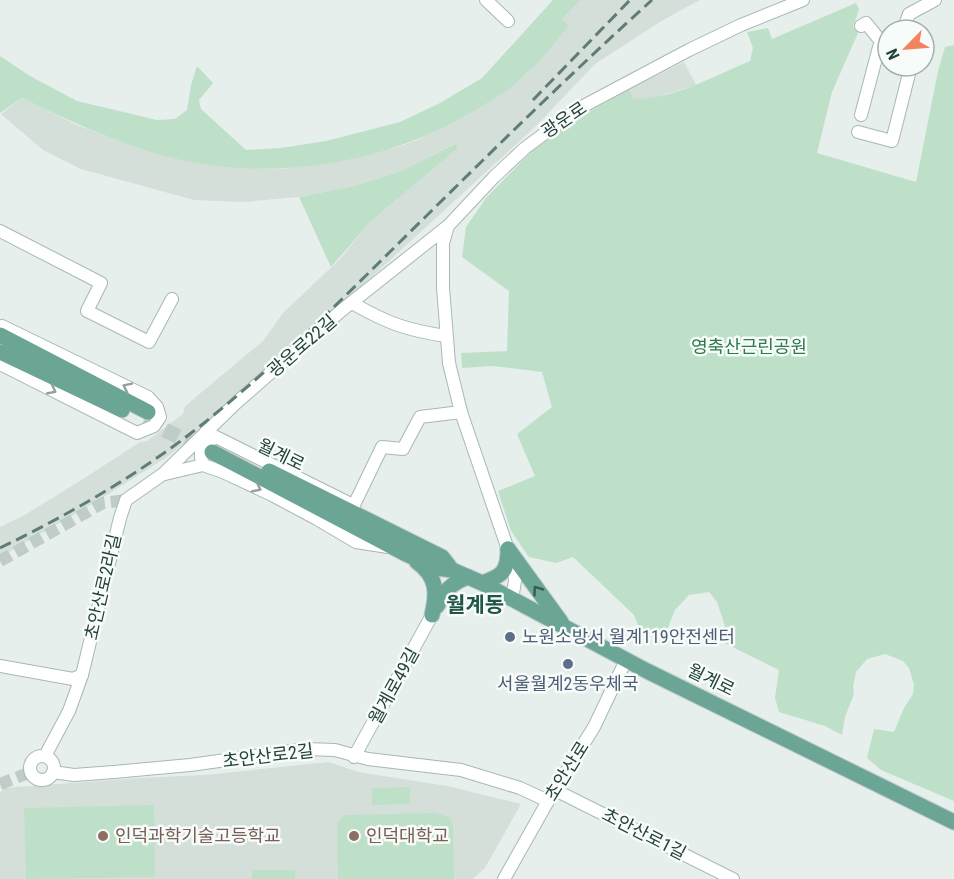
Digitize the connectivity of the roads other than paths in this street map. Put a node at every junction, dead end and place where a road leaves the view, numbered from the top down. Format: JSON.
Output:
{"nodes":[{"id":1,"x":486,"y":0,"type":"edge"},
{"id":2,"x":803,"y":0,"type":"edge"},
{"id":3,"x":934,"y":0,"type":"edge"},
{"id":4,"x":908,"y":18,"type":"edge"},
{"id":5,"x":508,"y":21,"type":"dead end"},
{"id":6,"x":861,"y":26,"type":"dead end"},
{"id":7,"x":876,"y":33,"type":"edge"},
{"id":8,"x":876,"y":58,"type":"edge"},
{"id":9,"x":908,"y":78,"type":"edge"},
{"id":10,"x":861,"y":115,"type":"dead end"},
{"id":11,"x":858,"y":132,"type":"dead end"},
{"id":12,"x":448,"y":226,"type":"junction"},
{"id":13,"x":0,"y":231,"type":"edge"},
{"id":14,"x":172,"y":299,"type":"dead end"},
{"id":15,"x":352,"y":303,"type":"junction"},
{"id":16,"x":1,"y":329,"type":"edge"},
{"id":17,"x":446,"y":336,"type":"junction"},
{"id":18,"x":0,"y":352,"type":"edge"},
{"id":19,"x":0,"y":364,"type":"edge"},
{"id":20,"x":461,"y":412,"type":"junction"},
{"id":21,"x":211,"y":447,"type":"junction"},
{"id":22,"x":163,"y":474,"type":"junction"},
{"id":23,"x":354,"y":505,"type":"junction"},
{"id":24,"x":401,"y":547,"type":"junction"},
{"id":25,"x":508,"y":549,"type":"junction"},
{"id":26,"x":475,"y":580,"type":"junction"},
{"id":27,"x":512,"y":599,"type":"junction"},
{"id":28,"x":432,"y":615,"type":"junction"},
{"id":29,"x":567,"y":628,"type":"junction"},
{"id":30,"x":626,"y":660,"type":"junction"},
{"id":31,"x":0,"y":666,"type":"edge"},
{"id":32,"x":82,"y":675,"type":"junction"},
{"id":33,"x":45,"y":756,"type":"junction"},
{"id":34,"x":354,"y":757,"type":"junction"},
{"id":35,"x":53,"y":772,"type":"junction"},
{"id":36,"x":555,"y":790,"type":"junction"},
{"id":37,"x":548,"y":801,"type":"junction"},
{"id":38,"x":954,"y":822,"type":"edge"},
{"id":39,"x":504,"y":879,"type":"edge"},
{"id":40,"x":733,"y":879,"type":"edge"}],
"edges":[{"from":1,"to":5,"type":"street"},
{"from":2,"to":12,"type":"street","name":"광운로"},
{"from":3,"to":4,"type":"street"},
{"from":6,"to":7,"type":"street"},
{"from":8,"to":10,"type":"street"},
{"from":9,"to":11,"type":"street"},
{"from":12,"to":15,"type":"street","name":"광운로22길"},
{"from":12,"to":17,"type":"street"},
{"from":13,"to":14,"type":"street"},
{"from":15,"to":17,"type":"street"},
{"from":15,"to":21,"type":"street","name":"광운로22길"},
{"from":16,"to":18,"type":"main road"},
{"from":19,"to":16,"type":"street","one_way":true},
{"from":17,"to":20,"type":"street"},
{"from":20,"to":23,"type":"street"},
{"from":20,"to":25,"type":"street"},
{"from":21,"to":22,"type":"street"},
{"from":21,"to":22,"type":"street","name":"광운로22길"},
{"from":21,"to":23,"type":"street"},
{"from":21,"to":24,"type":"main road","name":"월계로"},
{"from":22,"to":32,"type":"street","name":"초안산로2라길"},
{"from":23,"to":24,"type":"street"},
{"from":24,"to":26,"type":"main road","name":"월계로"},
{"from":24,"to":28,"type":"main road"},
{"from":25,"to":26,"type":"main road"},
{"from":25,"to":27,"type":"street"},
{"from":29,"to":25,"type":"main road","one_way":true},
{"from":26,"to":27,"type":"main road","name":"월계로"},
{"from":26,"to":28,"type":"main road"},
{"from":27,"to":29,"type":"main road","name":"월계로"},
{"from":28,"to":34,"type":"street","name":"월계로49길"},
{"from":29,"to":30,"type":"main road","name":"월계로"},
{"from":30,"to":36,"type":"street","name":"초안산로"},
{"from":30,"to":38,"type":"main road","name":"월계로"},
{"from":31,"to":32,"type":"street"},
{"from":32,"to":33,"type":"street","name":"초안산로2라길"},
{"from":33,"to":35,"type":"street"},
{"from":33,"to":35,"type":"street"},
{"from":34,"to":35,"type":"street","name":"초안산로2길"},
{"from":34,"to":37,"type":"street","name":"초안산로2길"},
{"from":36,"to":37,"type":"street","name":"초안산로"},
{"from":36,"to":40,"type":"street","name":"초안산로1길"},
{"from":37,"to":39,"type":"street","name":"초안산로"}]}
